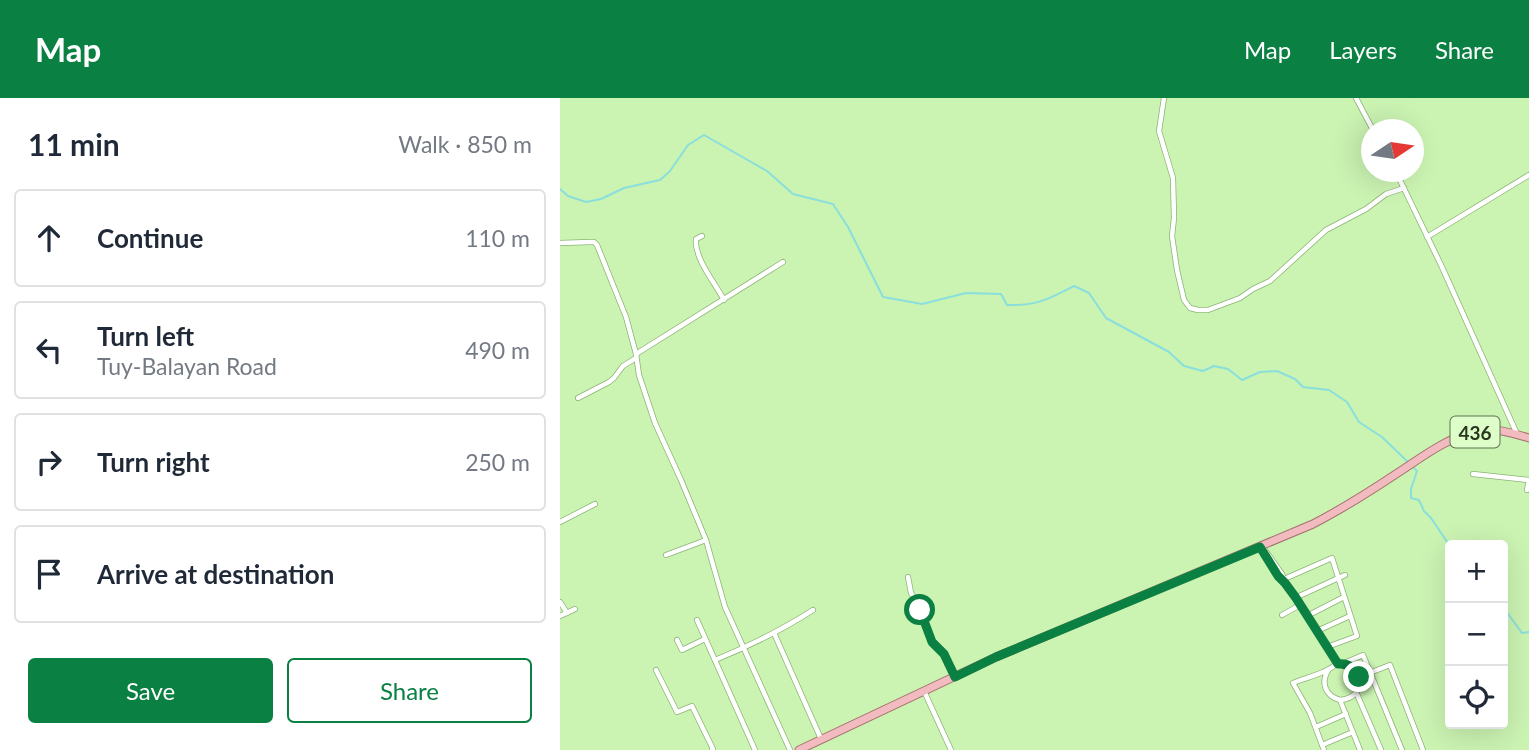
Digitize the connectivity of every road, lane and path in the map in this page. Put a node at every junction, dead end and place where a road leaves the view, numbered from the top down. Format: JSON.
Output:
{"nodes":[{"id":1,"x":1164,"y":98,"type":"edge"},
{"id":2,"x":1356,"y":98,"type":"edge"},
{"id":3,"x":1367,"y":119,"type":"edge"},
{"id":4,"x":1529,"y":175,"type":"edge"},
{"id":5,"x":1401,"y":182,"type":"edge"},
{"id":6,"x":1404,"y":188,"type":"junction"},
{"id":7,"x":702,"y":236,"type":"dead end"},
{"id":8,"x":1427,"y":237,"type":"junction"},
{"id":9,"x":560,"y":243,"type":"edge"},
{"id":10,"x":783,"y":262,"type":"dead end"},
{"id":11,"x":724,"y":300,"type":"junction"},
{"id":12,"x":636,"y":356,"type":"junction"},
{"id":13,"x":578,"y":398,"type":"dead end"},
{"id":14,"x":1518,"y":435,"type":"junction"},
{"id":15,"x":1529,"y":438,"type":"edge"},
{"id":16,"x":1473,"y":474,"type":"dead end"},
{"id":17,"x":1527,"y":490,"type":"dead end"},
{"id":18,"x":595,"y":504,"type":"dead end"},
{"id":19,"x":560,"y":522,"type":"edge"},
{"id":20,"x":706,"y":540,"type":"junction"},
{"id":21,"x":1261,"y":547,"type":"junction"},
{"id":22,"x":666,"y":555,"type":"dead end"},
{"id":23,"x":1345,"y":575,"type":"dead end"},
{"id":24,"x":908,"y":577,"type":"dead end"},
{"id":25,"x":1338,"y":578,"type":"junction"},
{"id":26,"x":1284,"y":581,"type":"junction"},
{"id":27,"x":1344,"y":597,"type":"junction"},
{"id":28,"x":1296,"y":598,"type":"junction"},
{"id":29,"x":560,"y":602,"type":"edge"},
{"id":30,"x":1300,"y":605,"type":"junction"},
{"id":31,"x":575,"y":609,"type":"dead end"},
{"id":32,"x":813,"y":610,"type":"dead end"},
{"id":33,"x":567,"y":613,"type":"junction"},
{"id":34,"x":1282,"y":615,"type":"dead end"},
{"id":35,"x":560,"y":616,"type":"edge"},
{"id":36,"x":1307,"y":616,"type":"junction"},
{"id":37,"x":1350,"y":616,"type":"junction"},
{"id":38,"x":696,"y":620,"type":"dead end"},
{"id":39,"x":1317,"y":631,"type":"junction"},
{"id":40,"x":774,"y":633,"type":"junction"},
{"id":41,"x":705,"y":639,"type":"junction"},
{"id":42,"x":677,"y":640,"type":"dead end"},
{"id":43,"x":1327,"y":647,"type":"junction"},
{"id":44,"x":744,"y":648,"type":"junction"},
{"id":45,"x":715,"y":660,"type":"junction"},
{"id":46,"x":1340,"y":664,"type":"junction"},
{"id":47,"x":1329,"y":669,"type":"junction"},
{"id":48,"x":656,"y":670,"type":"dead end"},
{"id":49,"x":1370,"y":673,"type":"junction"},
{"id":50,"x":955,"y":677,"type":"junction"},
{"id":51,"x":1359,"y":677,"type":"junction"},
{"id":52,"x":924,"y":691,"type":"junction"},
{"id":53,"x":1356,"y":692,"type":"junction"},
{"id":54,"x":1340,"y":700,"type":"junction"},
{"id":55,"x":1346,"y":714,"type":"junction"},
{"id":56,"x":1316,"y":727,"type":"junction"},
{"id":57,"x":1353,"y":732,"type":"junction"},
{"id":58,"x":821,"y":739,"type":"junction"},
{"id":59,"x":1323,"y":748,"type":"edge"},
{"id":60,"x":712,"y":750,"type":"edge"},
{"id":61,"x":755,"y":750,"type":"edge"},
{"id":62,"x":790,"y":750,"type":"edge"},
{"id":63,"x":799,"y":750,"type":"edge"},
{"id":64,"x":951,"y":750,"type":"edge"},
{"id":65,"x":1360,"y":750,"type":"edge"},
{"id":66,"x":1381,"y":750,"type":"edge"},
{"id":67,"x":1402,"y":750,"type":"edge"},
{"id":68,"x":1423,"y":750,"type":"edge"}],
"edges":[{"from":1,"to":6,"type":"street"},
{"from":2,"to":3,"type":"street"},
{"from":4,"to":8,"type":"street"},
{"from":5,"to":6,"type":"street"},
{"from":6,"to":8,"type":"street"},
{"from":7,"to":11,"type":"street"},
{"from":8,"to":14,"type":"street"},
{"from":9,"to":12,"type":"street"},
{"from":10,"to":11,"type":"street"},
{"from":11,"to":12,"type":"street"},
{"from":12,"to":13,"type":"street"},
{"from":12,"to":20,"type":"street"},
{"from":14,"to":15,"type":"main road","number":"436"},
{"from":14,"to":21,"type":"main road","number":"436"},
{"from":16,"to":17,"type":"street"},
{"from":18,"to":19,"type":"street"},
{"from":20,"to":22,"type":"street"},
{"from":20,"to":44,"type":"street"},
{"from":21,"to":26,"type":"street"},
{"from":21,"to":50,"type":"main road","number":"436"},
{"from":23,"to":25,"type":"street"},
{"from":24,"to":50,"type":"street"},
{"from":25,"to":26,"type":"street"},
{"from":25,"to":27,"type":"street"},
{"from":25,"to":28,"type":"street"},
{"from":26,"to":28,"type":"street"},
{"from":27,"to":36,"type":"street"},
{"from":27,"to":37,"type":"street"},
{"from":28,"to":30,"type":"street"},
{"from":29,"to":33,"type":"street"},
{"from":30,"to":34,"type":"street"},
{"from":30,"to":36,"type":"street"},
{"from":31,"to":33,"type":"street"},
{"from":32,"to":40,"type":"street"},
{"from":33,"to":35,"type":"street"},
{"from":36,"to":39,"type":"street"},
{"from":37,"to":39,"type":"street"},
{"from":37,"to":43,"type":"street"},
{"from":38,"to":41,"type":"street"},
{"from":39,"to":43,"type":"street"},
{"from":40,"to":44,"type":"street"},
{"from":40,"to":58,"type":"street"},
{"from":41,"to":42,"type":"street"},
{"from":41,"to":45,"type":"street"},
{"from":43,"to":46,"type":"street"},
{"from":44,"to":45,"type":"street"},
{"from":44,"to":62,"type":"street"},
{"from":45,"to":61,"type":"street"},
{"from":46,"to":47,"type":"street"},
{"from":46,"to":49,"type":"street"},
{"from":46,"to":51,"type":"street"},
{"from":47,"to":54,"type":"street"},
{"from":47,"to":56,"type":"street"},
{"from":48,"to":60,"type":"street"},
{"from":49,"to":51,"type":"street"},
{"from":49,"to":67,"type":"street"},
{"from":49,"to":68,"type":"street"},
{"from":50,"to":52,"type":"main road","number":"436"},
{"from":51,"to":53,"type":"street"},
{"from":52,"to":58,"type":"main road","number":"436"},
{"from":52,"to":64,"type":"street"},
{"from":53,"to":54,"type":"street"},
{"from":53,"to":66,"type":"street"},
{"from":54,"to":55,"type":"street"},
{"from":55,"to":56,"type":"street"},
{"from":55,"to":57,"type":"street"},
{"from":56,"to":59,"type":"street"},
{"from":57,"to":59,"type":"street"},
{"from":57,"to":65,"type":"street"},
{"from":58,"to":63,"type":"main road","number":"436"}]}
